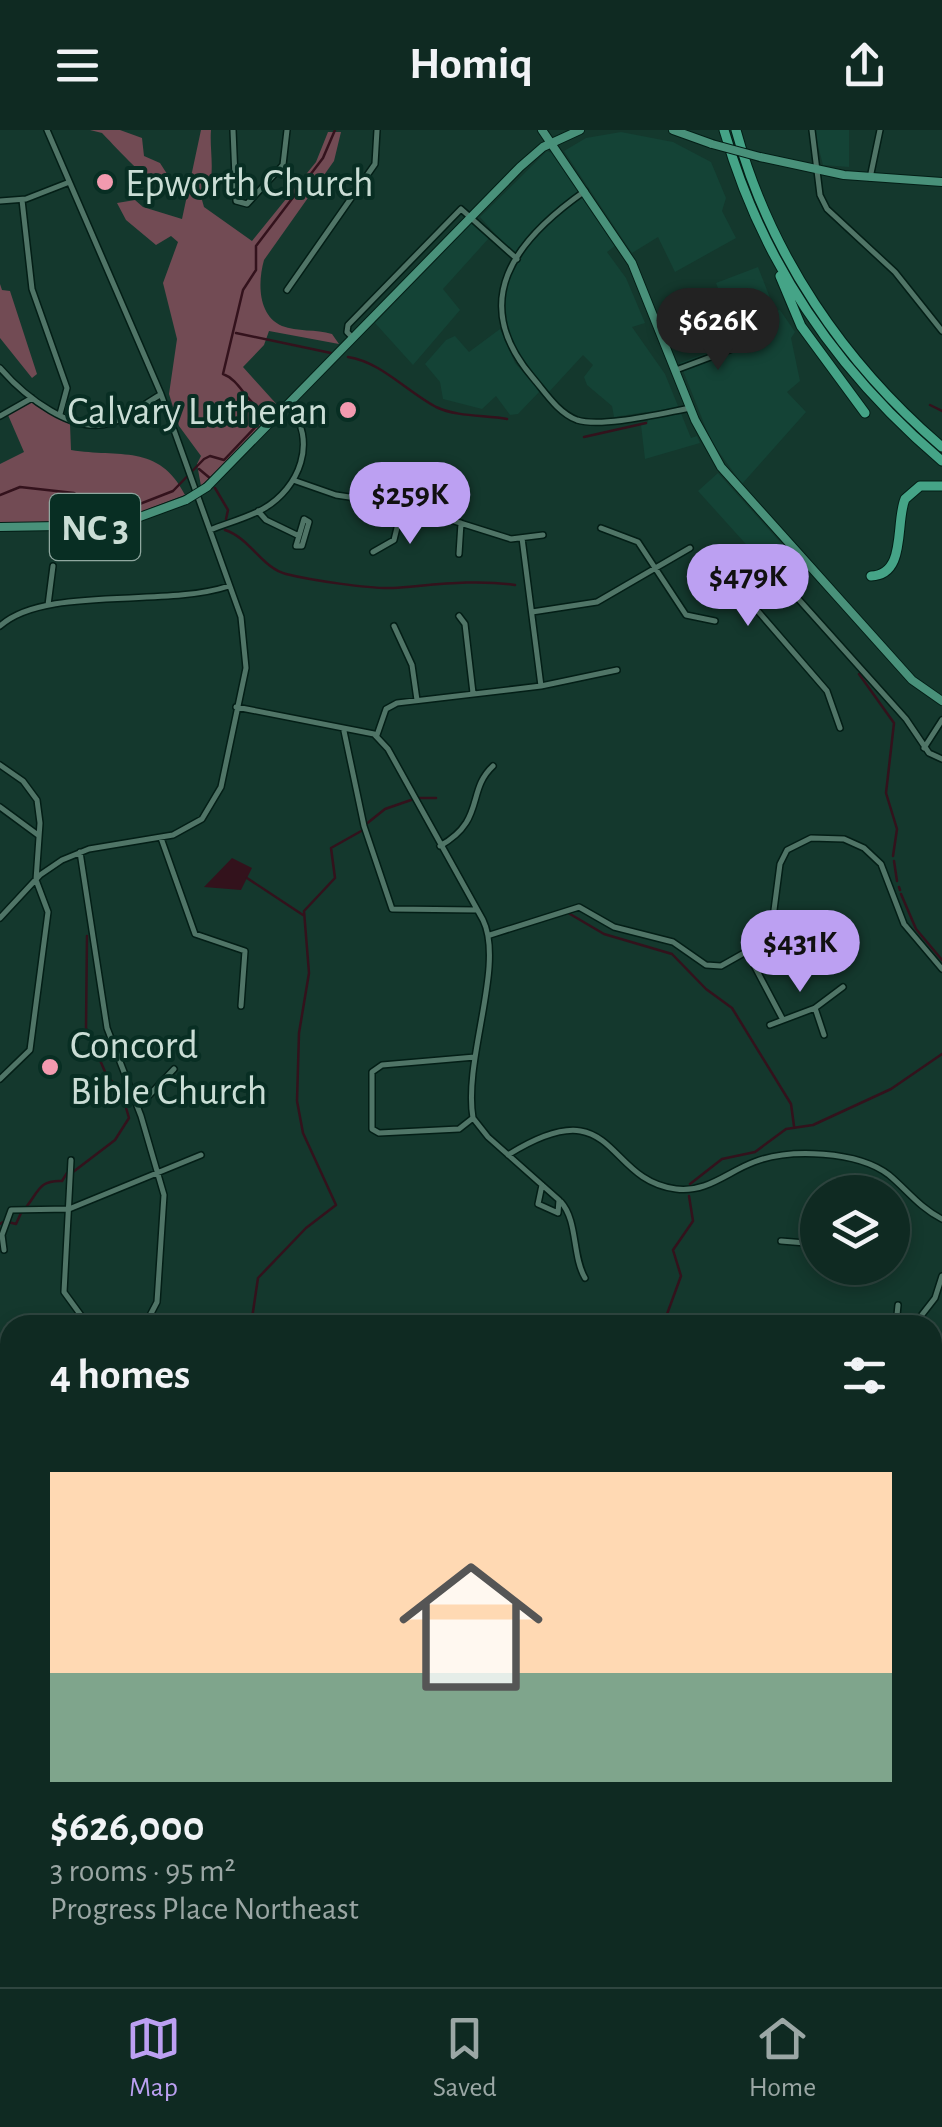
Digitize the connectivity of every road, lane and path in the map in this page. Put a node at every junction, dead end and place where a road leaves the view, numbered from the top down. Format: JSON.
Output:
{"nodes":[{"id":1,"x":47,"y":130,"type":"edge"},
{"id":2,"x":233,"y":130,"type":"edge"},
{"id":3,"x":287,"y":130,"type":"edge"},
{"id":4,"x":377,"y":130,"type":"edge"},
{"id":5,"x":542,"y":130,"type":"edge"},
{"id":6,"x":580,"y":130,"type":"edge"},
{"id":7,"x":672,"y":130,"type":"edge"},
{"id":8,"x":724,"y":130,"type":"edge"},
{"id":9,"x":736,"y":130,"type":"edge"},
{"id":10,"x":812,"y":130,"type":"edge"},
{"id":11,"x":880,"y":130,"type":"edge"},
{"id":12,"x":553,"y":141,"type":"junction"},
{"id":13,"x":816,"y":168,"type":"junction"},
{"id":14,"x":870,"y":178,"type":"junction"},
{"id":15,"x":68,"y":182,"type":"junction"},
{"id":16,"x":942,"y":182,"type":"edge"},
{"id":17,"x":586,"y":191,"type":"junction"},
{"id":18,"x":0,"y":200,"type":"edge"},
{"id":19,"x":22,"y":200,"type":"junction"},
{"id":20,"x":473,"y":216,"type":"junction"},
{"id":21,"x":517,"y":259,"type":"junction"},
{"id":22,"x":774,"y":259,"type":"junction"},
{"id":23,"x":287,"y":290,"type":"dead end"},
{"id":24,"x":942,"y":331,"type":"edge"},
{"id":25,"x":748,"y":343,"type":"dead end"},
{"id":26,"x":0,"y":368,"type":"edge"},
{"id":27,"x":676,"y":370,"type":"junction"},
{"id":28,"x":162,"y":394,"type":"junction"},
{"id":29,"x":33,"y":397,"type":"junction"},
{"id":30,"x":289,"y":406,"type":"junction"},
{"id":31,"x":691,"y":408,"type":"junction"},
{"id":32,"x":865,"y":413,"type":"dead end"},
{"id":33,"x":60,"y":414,"type":"junction"},
{"id":34,"x":0,"y":416,"type":"edge"},
{"id":35,"x":942,"y":447,"type":"edge"},
{"id":36,"x":942,"y":462,"type":"edge"},
{"id":37,"x":409,"y":479,"type":"dead end"},
{"id":38,"x":293,"y":480,"type":"junction"},
{"id":39,"x":942,"y":486,"type":"edge"},
{"id":40,"x":402,"y":505,"type":"junction"},
{"id":41,"x":258,"y":511,"type":"junction"},
{"id":42,"x":461,"y":523,"type":"junction"},
{"id":43,"x":0,"y":527,"type":"edge"},
{"id":44,"x":601,"y":528,"type":"dead end"},
{"id":45,"x":210,"y":530,"type":"junction"},
{"id":46,"x":298,"y":536,"type":"junction"},
{"id":47,"x":543,"y":536,"type":"dead end"},
{"id":48,"x":522,"y":538,"type":"junction"},
{"id":49,"x":690,"y":548,"type":"dead end"},
{"id":50,"x":373,"y":552,"type":"dead end"},
{"id":51,"x":798,"y":553,"type":"junction"},
{"id":52,"x":459,"y":554,"type":"dead end"},
{"id":53,"x":53,"y":566,"type":"dead end"},
{"id":54,"x":656,"y":571,"type":"junction"},
{"id":55,"x":774,"y":574,"type":"junction"},
{"id":56,"x":871,"y":576,"type":"dead end"},
{"id":57,"x":230,"y":585,"type":"junction"},
{"id":58,"x":48,"y":605,"type":"junction"},
{"id":59,"x":532,"y":612,"type":"junction"},
{"id":60,"x":459,"y":616,"type":"dead end"},
{"id":61,"x":715,"y":621,"type":"dead end"},
{"id":62,"x":0,"y":626,"type":"edge"},
{"id":63,"x":394,"y":626,"type":"dead end"},
{"id":64,"x":617,"y":670,"type":"dead end"},
{"id":65,"x":541,"y":686,"type":"junction"},
{"id":66,"x":473,"y":693,"type":"junction"},
{"id":67,"x":417,"y":700,"type":"junction"},
{"id":68,"x":942,"y":701,"type":"edge"},
{"id":69,"x":235,"y":706,"type":"junction"},
{"id":70,"x":942,"y":720,"type":"edge"},
{"id":71,"x":840,"y":728,"type":"dead end"},
{"id":72,"x":344,"y":731,"type":"junction"},
{"id":73,"x":376,"y":736,"type":"junction"},
{"id":74,"x":924,"y":748,"type":"junction"},
{"id":75,"x":942,"y":759,"type":"edge"},
{"id":76,"x":0,"y":764,"type":"edge"},
{"id":77,"x":493,"y":766,"type":"dead end"},
{"id":78,"x":0,"y":807,"type":"edge"},
{"id":79,"x":40,"y":836,"type":"junction"},
{"id":80,"x":162,"y":838,"type":"junction"},
{"id":81,"x":440,"y":846,"type":"junction"},
{"id":82,"x":80,"y":852,"type":"junction"},
{"id":83,"x":36,"y":880,"type":"junction"},
{"id":84,"x":478,"y":910,"type":"junction"},
{"id":85,"x":0,"y":918,"type":"edge"},
{"id":86,"x":490,"y":936,"type":"junction"},
{"id":87,"x":747,"y":952,"type":"junction"},
{"id":88,"x":942,"y":969,"type":"edge"},
{"id":89,"x":843,"y":987,"type":"dead end"},
{"id":90,"x":241,"y":1006,"type":"dead end"},
{"id":91,"x":815,"y":1008,"type":"junction"},
{"id":92,"x":783,"y":1020,"type":"junction"},
{"id":93,"x":770,"y":1025,"type":"dead end"},
{"id":94,"x":824,"y":1035,"type":"dead end"},
{"id":95,"x":475,"y":1057,"type":"junction"},
{"id":96,"x":174,"y":1069,"type":"dead end"},
{"id":97,"x":0,"y":1079,"type":"edge"},
{"id":98,"x":138,"y":1107,"type":"junction"},
{"id":99,"x":473,"y":1118,"type":"junction"},
{"id":100,"x":201,"y":1155,"type":"dead end"},
{"id":101,"x":508,"y":1155,"type":"junction"},
{"id":102,"x":71,"y":1160,"type":"dead end"},
{"id":103,"x":158,"y":1171,"type":"junction"},
{"id":104,"x":883,"y":1175,"type":"edge"},
{"id":105,"x":542,"y":1184,"type":"junction"},
{"id":106,"x":910,"y":1193,"type":"edge"},
{"id":107,"x":560,"y":1200,"type":"junction"},
{"id":108,"x":69,"y":1210,"type":"junction"},
{"id":109,"x":942,"y":1219,"type":"edge"},
{"id":110,"x":781,"y":1241,"type":"dead end"},
{"id":111,"x":800,"y":1243,"type":"edge"},
{"id":112,"x":4,"y":1250,"type":"dead end"},
{"id":113,"x":942,"y":1276,"type":"edge"},
{"id":114,"x":585,"y":1278,"type":"dead end"},
{"id":115,"x":898,"y":1305,"type":"dead end"},
{"id":116,"x":81,"y":1315,"type":"edge"},
{"id":117,"x":151,"y":1315,"type":"edge"},
{"id":118,"x":897,"y":1315,"type":"edge"},
{"id":119,"x":922,"y":1315,"type":"edge"}],
"edges":[{"from":1,"to":15,"type":"street"},
{"from":2,"to":3,"type":"street"},
{"from":4,"to":23,"type":"street"},
{"from":5,"to":12,"type":"main road"},
{"from":6,"to":12,"type":"main road","number":"NC 3"},
{"from":7,"to":13,"type":"main road","bridge":true},
{"from":8,"to":22,"type":"highway"},
{"from":9,"to":35,"type":"highway"},
{"from":10,"to":13,"type":"street"},
{"from":11,"to":14,"type":"street"},
{"from":12,"to":17,"type":"main road"},
{"from":12,"to":20,"type":"main road","number":"NC 3"},
{"from":13,"to":14,"type":"main road"},
{"from":13,"to":24,"type":"street"},
{"from":14,"to":16,"type":"main road"},
{"from":15,"to":19,"type":"street"},
{"from":15,"to":28,"type":"street"},
{"from":17,"to":21,"type":"street"},
{"from":17,"to":27,"type":"main road"},
{"from":18,"to":19,"type":"street"},
{"from":19,"to":33,"type":"street"},
{"from":20,"to":21,"type":"street"},
{"from":20,"to":30,"type":"main road","number":"NC 3"},
{"from":21,"to":31,"type":"street"},
{"from":22,"to":32,"type":"highway"},
{"from":22,"to":36,"type":"highway"},
{"from":25,"to":27,"type":"street"},
{"from":26,"to":29,"type":"street"},
{"from":27,"to":31,"type":"main road"},
{"from":28,"to":33,"type":"street"},
{"from":28,"to":45,"type":"street"},
{"from":29,"to":33,"type":"street"},
{"from":29,"to":34,"type":"street"},
{"from":30,"to":38,"type":"street"},
{"from":30,"to":43,"type":"main road","number":"NC 3","bridge":true},
{"from":31,"to":51,"type":"main road"},
{"from":37,"to":40,"type":"street"},
{"from":38,"to":40,"type":"street"},
{"from":38,"to":41,"type":"street"},
{"from":39,"to":56,"type":"highway"},
{"from":40,"to":42,"type":"street"},
{"from":40,"to":50,"type":"street"},
{"from":41,"to":45,"type":"street"},
{"from":41,"to":46,"type":"street"},
{"from":42,"to":48,"type":"street"},
{"from":42,"to":52,"type":"street"},
{"from":44,"to":54,"type":"street"},
{"from":45,"to":57,"type":"street"},
{"from":46,"to":46,"type":"street"},
{"from":47,"to":48,"type":"street"},
{"from":48,"to":59,"type":"street"},
{"from":49,"to":54,"type":"street"},
{"from":51,"to":55,"type":"street"},
{"from":51,"to":68,"type":"main road"},
{"from":53,"to":58,"type":"street"},
{"from":54,"to":59,"type":"street"},
{"from":54,"to":61,"type":"street"},
{"from":55,"to":71,"type":"street"},
{"from":55,"to":74,"type":"street"},
{"from":57,"to":58,"type":"street"},
{"from":57,"to":69,"type":"street"},
{"from":58,"to":62,"type":"street"},
{"from":59,"to":65,"type":"street"},
{"from":60,"to":66,"type":"street"},
{"from":63,"to":67,"type":"street"},
{"from":64,"to":65,"type":"street"},
{"from":65,"to":66,"type":"street"},
{"from":66,"to":67,"type":"street"},
{"from":67,"to":73,"type":"street"},
{"from":69,"to":72,"type":"street"},
{"from":69,"to":80,"type":"street"},
{"from":70,"to":74,"type":"street"},
{"from":72,"to":73,"type":"street"},
{"from":72,"to":84,"type":"street"},
{"from":73,"to":81,"type":"street"},
{"from":74,"to":75,"type":"street"},
{"from":76,"to":79,"type":"street"},
{"from":77,"to":81,"type":"street"},
{"from":78,"to":79,"type":"street"},
{"from":79,"to":83,"type":"street"},
{"from":80,"to":82,"type":"street"},
{"from":80,"to":90,"type":"street"},
{"from":81,"to":84,"type":"street"},
{"from":82,"to":83,"type":"street"},
{"from":82,"to":98,"type":"street"},
{"from":83,"to":85,"type":"street"},
{"from":83,"to":97,"type":"street"},
{"from":84,"to":86,"type":"street"},
{"from":86,"to":87,"type":"street"},
{"from":86,"to":95,"type":"street"},
{"from":87,"to":88,"type":"street"},
{"from":87,"to":92,"type":"street"},
{"from":89,"to":91,"type":"street"},
{"from":91,"to":92,"type":"street"},
{"from":91,"to":94,"type":"street"},
{"from":92,"to":93,"type":"street"},
{"from":95,"to":99,"type":"street"},
{"from":95,"to":99,"type":"street"},
{"from":96,"to":98,"type":"street"},
{"from":98,"to":103,"type":"street"},
{"from":99,"to":101,"type":"street"},
{"from":100,"to":103,"type":"street"},
{"from":101,"to":104,"type":"street"},
{"from":101,"to":105,"type":"street"},
{"from":102,"to":108,"type":"street"},
{"from":103,"to":108,"type":"street"},
{"from":103,"to":117,"type":"street"},
{"from":105,"to":107,"type":"street"},
{"from":105,"to":107,"type":"street"},
{"from":106,"to":109,"type":"street"},
{"from":107,"to":114,"type":"street"},
{"from":108,"to":112,"type":"street"},
{"from":108,"to":116,"type":"street"},
{"from":110,"to":111,"type":"street"},
{"from":113,"to":119,"type":"street"},
{"from":115,"to":118,"type":"street"}]}
